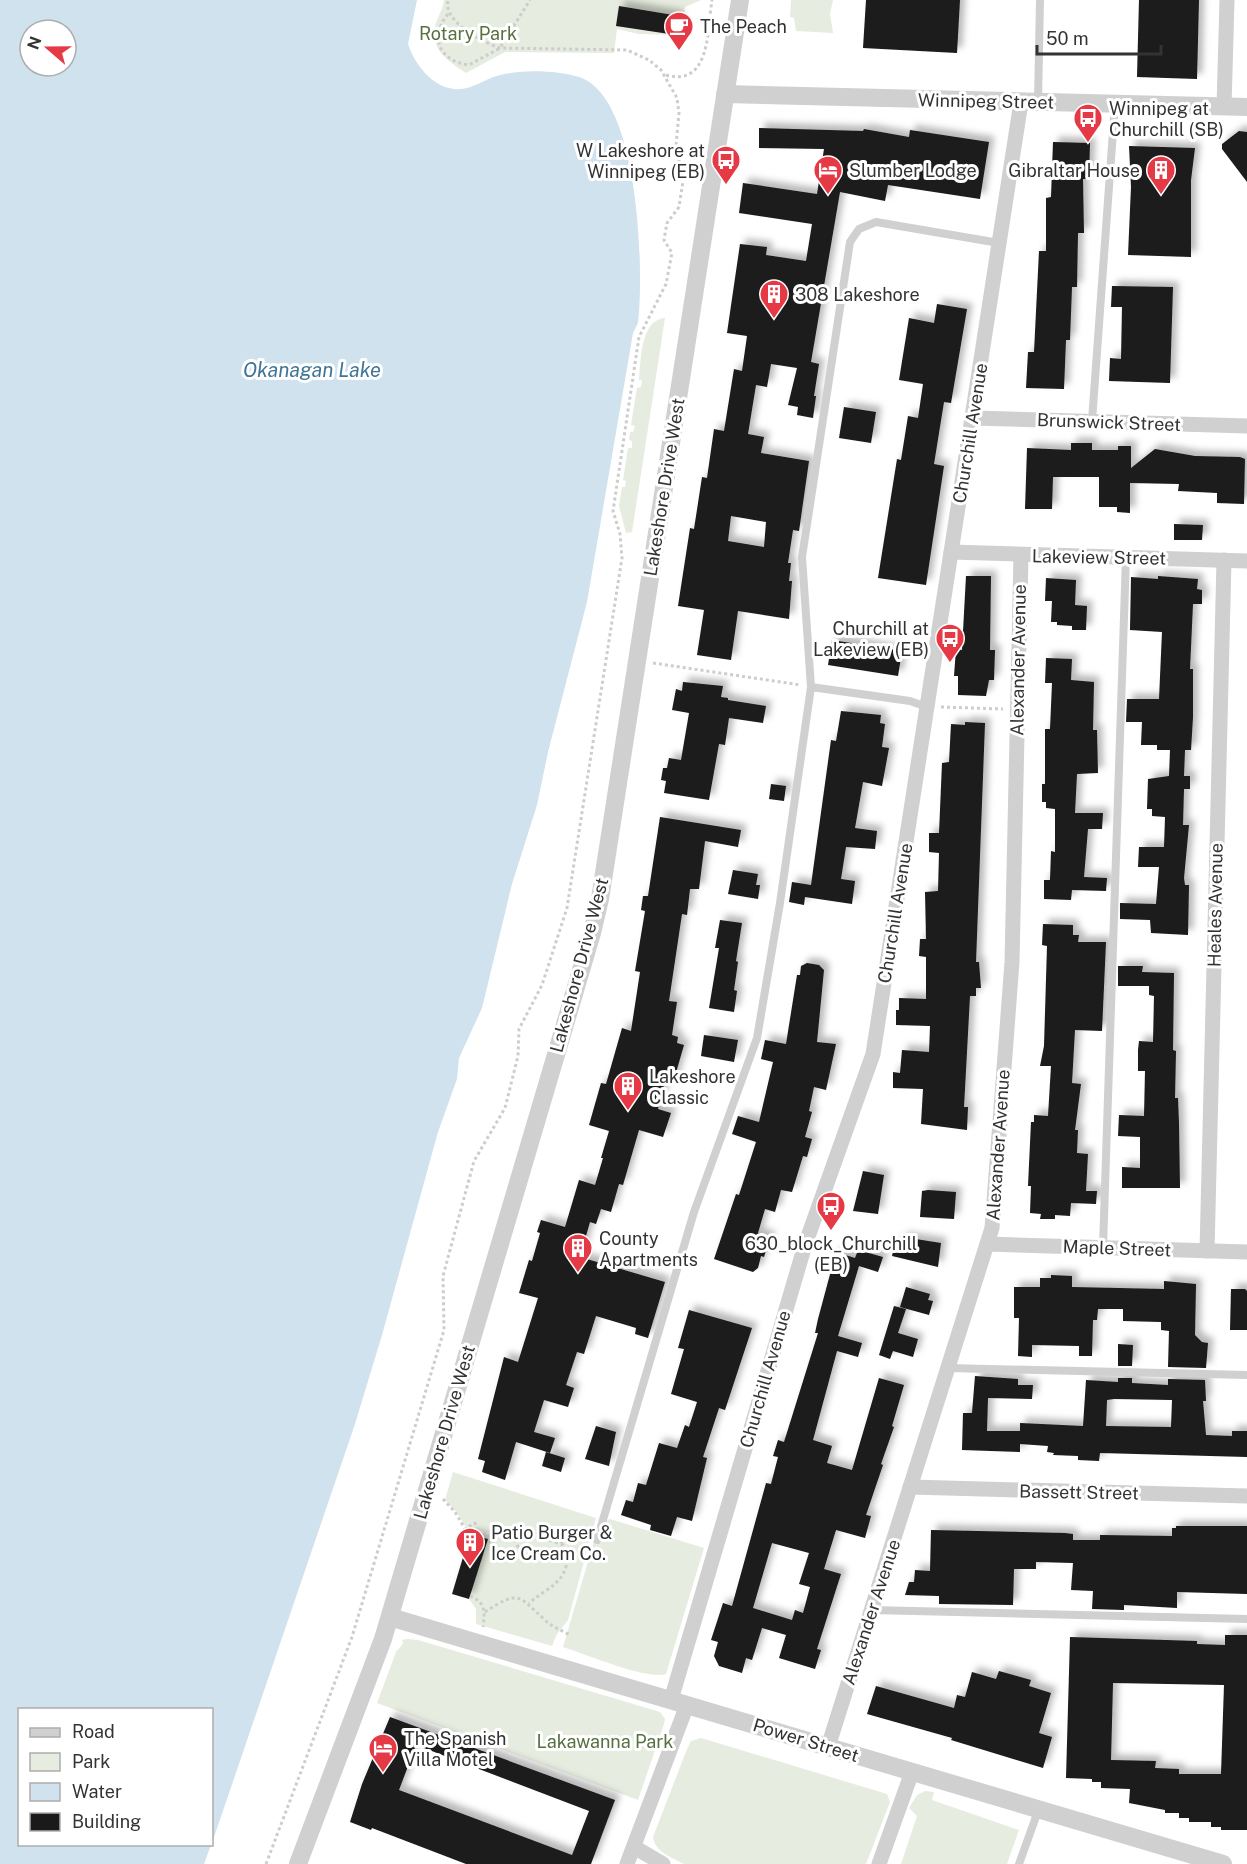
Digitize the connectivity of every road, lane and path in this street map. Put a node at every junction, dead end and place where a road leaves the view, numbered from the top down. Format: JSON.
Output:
{"nodes":[{"id":1,"x":448,"y":0,"type":"edge"},
{"id":2,"x":530,"y":0,"type":"edge"},
{"id":3,"x":712,"y":0,"type":"edge"},
{"id":4,"x":740,"y":0,"type":"edge"},
{"id":5,"x":1040,"y":0,"type":"edge"},
{"id":6,"x":1227,"y":0,"type":"edge"},
{"id":7,"x":448,"y":14,"type":"junction"},
{"id":8,"x":500,"y":48,"type":"junction"},
{"id":9,"x":666,"y":75,"type":"junction"},
{"id":10,"x":726,"y":94,"type":"junction"},
{"id":11,"x":1029,"y":102,"type":"junction"},
{"id":12,"x":1114,"y":104,"type":"junction"},
{"id":13,"x":1224,"y":107,"type":"junction"},
{"id":14,"x":1247,"y":107,"type":"edge"},
{"id":15,"x":999,"y":243,"type":"junction"},
{"id":16,"x":972,"y":418,"type":"junction"},
{"id":17,"x":1092,"y":422,"type":"junction"},
{"id":18,"x":1247,"y":426,"type":"edge"},
{"id":19,"x":951,"y":552,"type":"junction"},
{"id":20,"x":1021,"y":555,"type":"junction"},
{"id":21,"x":1126,"y":557,"type":"junction"},
{"id":22,"x":1224,"y":560,"type":"junction"},
{"id":23,"x":1247,"y":561,"type":"edge"},
{"id":24,"x":637,"y":661,"type":"junction"},
{"id":25,"x":812,"y":687,"type":"junction"},
{"id":26,"x":927,"y":706,"type":"junction"},
{"id":27,"x":1017,"y":709,"type":"junction"},
{"id":28,"x":987,"y":1244,"type":"junction"},
{"id":29,"x":1103,"y":1248,"type":"junction"},
{"id":30,"x":1207,"y":1251,"type":"junction"},
{"id":31,"x":1247,"y":1252,"type":"edge"},
{"id":32,"x":948,"y":1368,"type":"junction"},
{"id":33,"x":1247,"y":1375,"type":"edge"},
{"id":34,"x":910,"y":1487,"type":"junction"},
{"id":35,"x":1247,"y":1496,"type":"edge"},
{"id":36,"x":442,"y":1499,"type":"dead end"},
{"id":37,"x":512,"y":1534,"type":"junction"},
{"id":38,"x":590,"y":1534,"type":"dead end"},
{"id":39,"x":597,"y":1540,"type":"dead end"},
{"id":40,"x":558,"y":1543,"type":"junction"},
{"id":41,"x":519,"y":1549,"type":"dead end"},
{"id":42,"x":470,"y":1596,"type":"dead end"},
{"id":43,"x":529,"y":1603,"type":"junction"},
{"id":44,"x":871,"y":1610,"type":"junction"},
{"id":45,"x":485,"y":1612,"type":"junction"},
{"id":46,"x":390,"y":1617,"type":"junction"},
{"id":47,"x":1247,"y":1619,"type":"edge"},
{"id":48,"x":570,"y":1635,"type":"dead end"},
{"id":49,"x":481,"y":1644,"type":"junction"},
{"id":50,"x":679,"y":1702,"type":"junction"},
{"id":51,"x":828,"y":1747,"type":"junction"},
{"id":52,"x":912,"y":1772,"type":"junction"},
{"id":53,"x":1038,"y":1809,"type":"junction"},
{"id":54,"x":634,"y":1847,"type":"junction"},
{"id":55,"x":266,"y":1864,"type":"edge"},
{"id":56,"x":298,"y":1864,"type":"edge"},
{"id":57,"x":627,"y":1864,"type":"edge"},
{"id":58,"x":663,"y":1864,"type":"edge"},
{"id":59,"x":879,"y":1864,"type":"edge"},
{"id":60,"x":1019,"y":1864,"type":"edge"},
{"id":61,"x":1223,"y":1864,"type":"edge"}],
"edges":[{"from":1,"to":7,"type":"path"},
{"from":2,"to":8,"type":"path"},
{"from":3,"to":9,"type":"path"},
{"from":4,"to":10,"type":"street","name":"Lakeshore Drive West"},
{"from":5,"to":11,"type":"lane"},
{"from":6,"to":13,"type":"street"},
{"from":7,"to":8,"type":"path"},
{"from":7,"to":8,"type":"path"},
{"from":8,"to":9,"type":"path"},
{"from":9,"to":55,"type":"path"},
{"from":10,"to":11,"type":"street","name":"Winnipeg Street"},
{"from":10,"to":24,"type":"street","name":"Lakeshore Drive West"},
{"from":11,"to":12,"type":"street","name":"Winnipeg Street"},
{"from":11,"to":15,"type":"street","name":"Churchill Avenue"},
{"from":12,"to":13,"type":"street","name":"Winnipeg Street"},
{"from":12,"to":17,"type":"lane"},
{"from":13,"to":14,"type":"street","name":"Winnipeg Street"},
{"from":15,"to":16,"type":"street","name":"Churchill Avenue"},
{"from":15,"to":25,"type":"lane"},
{"from":16,"to":17,"type":"street","name":"Brunswick Street"},
{"from":16,"to":19,"type":"street","name":"Churchill Avenue"},
{"from":17,"to":18,"type":"street","name":"Brunswick Street"},
{"from":19,"to":20,"type":"street","name":"Lakeview Street"},
{"from":19,"to":26,"type":"street","name":"Churchill Avenue"},
{"from":20,"to":21,"type":"street","name":"Lakeview Street"},
{"from":20,"to":27,"type":"street","name":"Alexander Avenue"},
{"from":21,"to":22,"type":"street","name":"Lakeview Street"},
{"from":21,"to":29,"type":"lane"},
{"from":22,"to":23,"type":"street","name":"Lakeview Street"},
{"from":22,"to":30,"type":"street","name":"Heales Avenue"},
{"from":24,"to":25,"type":"path"},
{"from":24,"to":46,"type":"street","name":"Lakeshore Drive West"},
{"from":25,"to":26,"type":"lane"},
{"from":25,"to":39,"type":"lane"},
{"from":26,"to":27,"type":"path"},
{"from":26,"to":50,"type":"street","name":"Churchill Avenue"},
{"from":27,"to":28,"type":"street","name":"Alexander Avenue"},
{"from":28,"to":29,"type":"street","name":"Maple Street"},
{"from":28,"to":32,"type":"street","name":"Alexander Avenue"},
{"from":29,"to":30,"type":"street","name":"Maple Street"},
{"from":30,"to":31,"type":"street","name":"Maple Street"},
{"from":32,"to":33,"type":"lane"},
{"from":32,"to":34,"type":"street","name":"Alexander Avenue"},
{"from":34,"to":35,"type":"street","name":"Bassett Street"},
{"from":34,"to":44,"type":"street","name":"Alexander Avenue"},
{"from":36,"to":37,"type":"path"},
{"from":37,"to":40,"type":"path"},
{"from":37,"to":41,"type":"path"},
{"from":38,"to":40,"type":"path"},
{"from":40,"to":43,"type":"path"},
{"from":42,"to":45,"type":"path"},
{"from":43,"to":45,"type":"path"},
{"from":43,"to":48,"type":"path"},
{"from":44,"to":47,"type":"lane"},
{"from":44,"to":51,"type":"street","name":"Alexander Avenue"},
{"from":45,"to":49,"type":"path"},
{"from":46,"to":49,"type":"street","name":"Power Street"},
{"from":46,"to":56,"type":"street","name":"Lakeshore Drive West"},
{"from":49,"to":50,"type":"street","name":"Power Street"},
{"from":50,"to":51,"type":"street","name":"Power Street"},
{"from":50,"to":54,"type":"street","name":"Churchill Avenue"},
{"from":51,"to":52,"type":"street","name":"Power Street"},
{"from":52,"to":53,"type":"street","name":"Power Street"},
{"from":52,"to":59,"type":"street"},
{"from":53,"to":60,"type":"lane"},
{"from":53,"to":61,"type":"street","name":"Power Street"},
{"from":54,"to":57,"type":"street","name":"Churchill Avenue"},
{"from":54,"to":58,"type":"street"}]}
